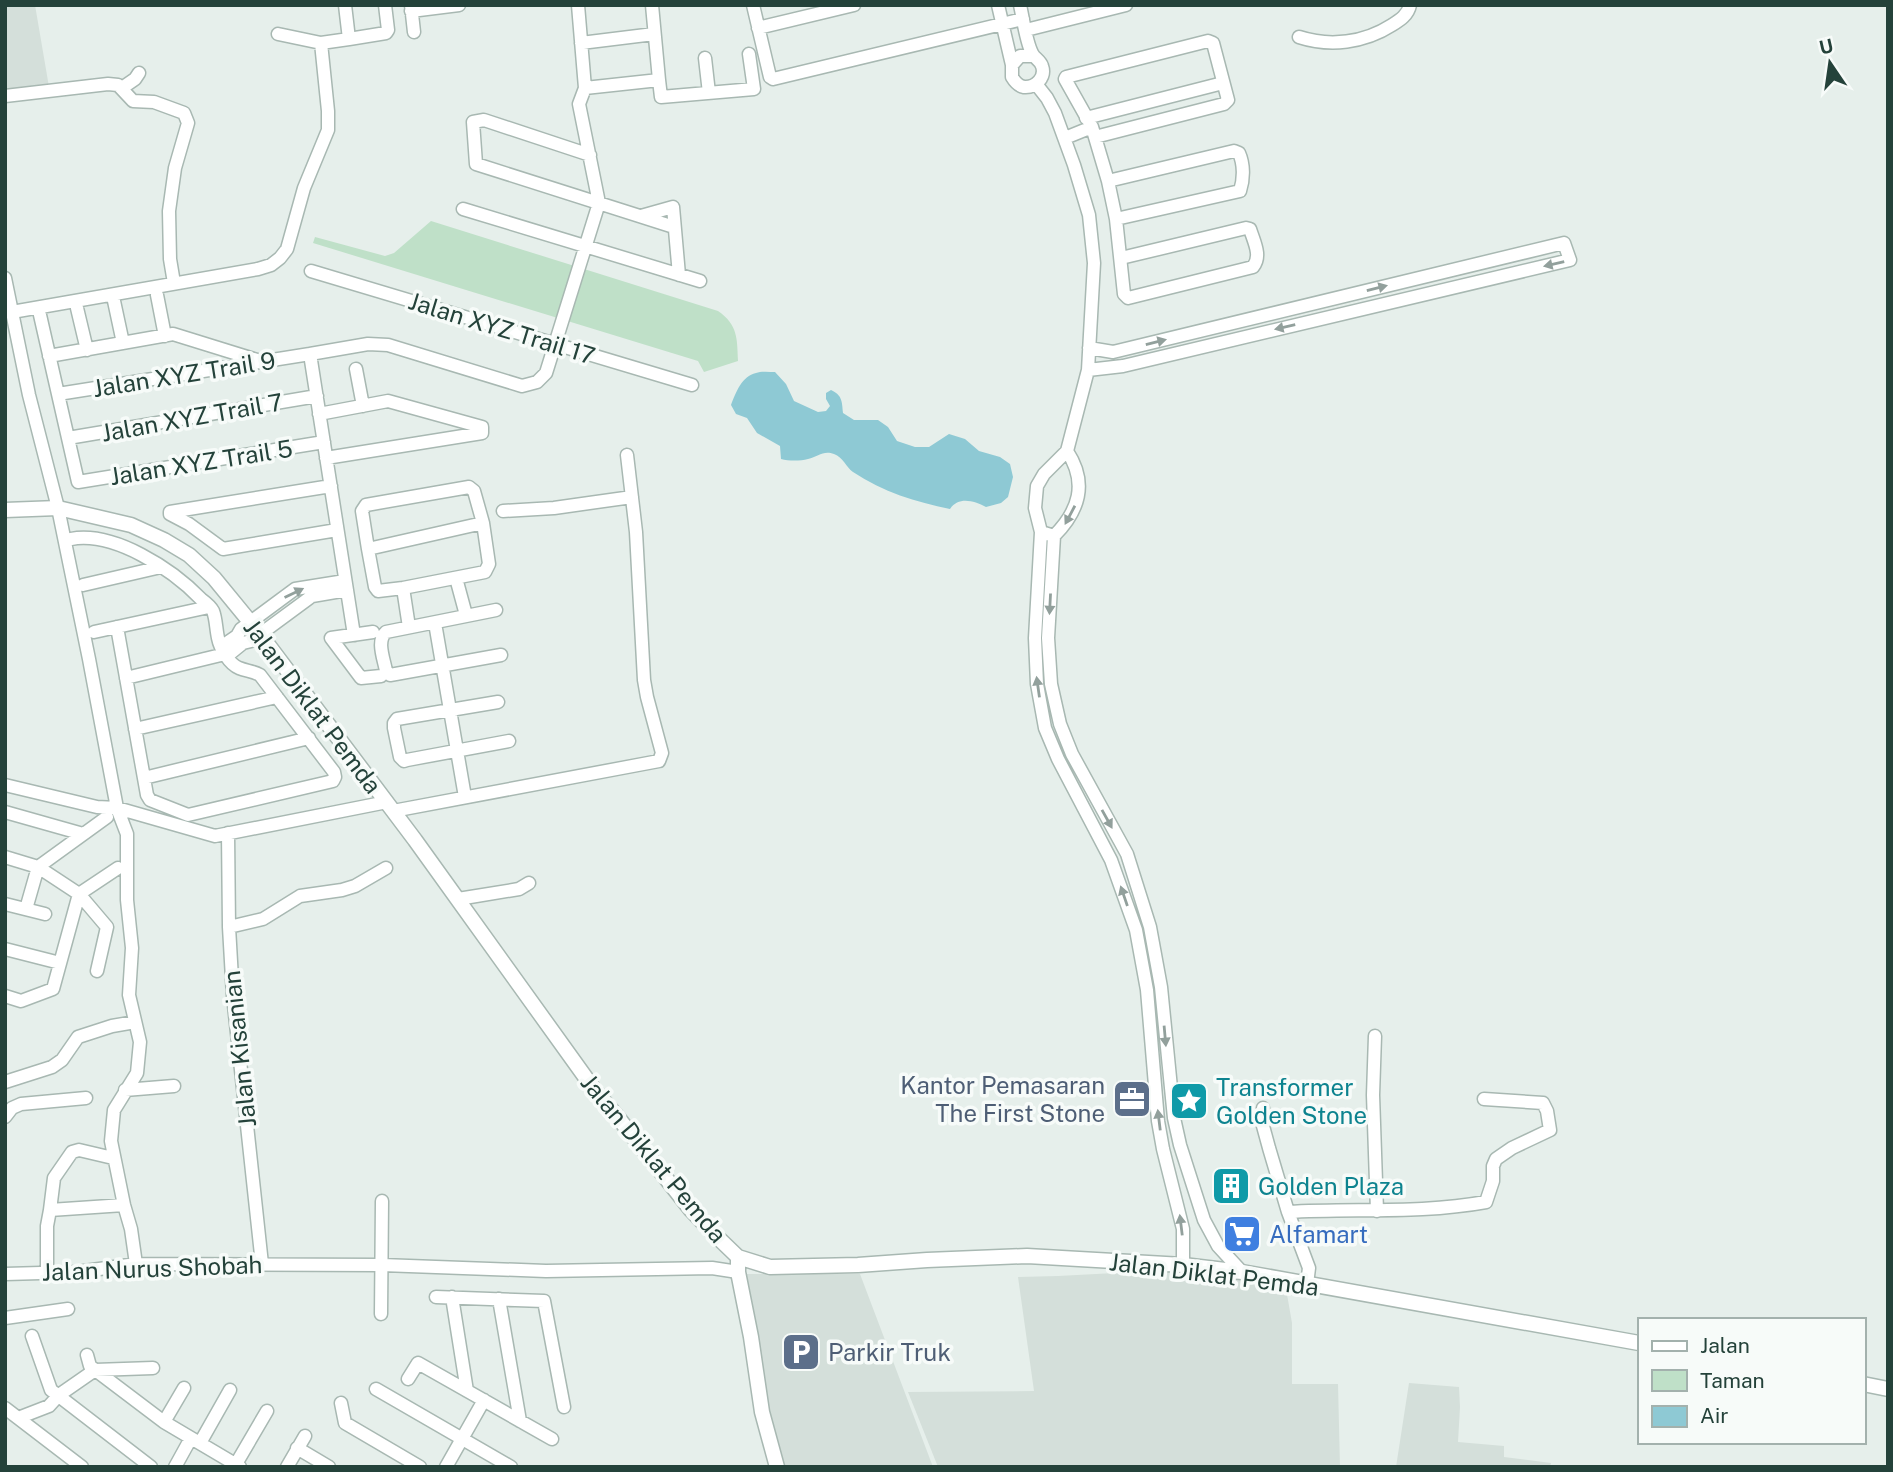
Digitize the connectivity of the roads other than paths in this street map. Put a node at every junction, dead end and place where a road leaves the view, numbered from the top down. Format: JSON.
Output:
{"nodes":[{"id":1,"x":345,"y":5,"type":"edge"},
{"id":2,"x":385,"y":5,"type":"edge"},
{"id":3,"x":459,"y":5,"type":"edge"},
{"id":4,"x":578,"y":5,"type":"edge"},
{"id":5,"x":652,"y":5,"type":"edge"},
{"id":6,"x":753,"y":5,"type":"edge"},
{"id":7,"x":855,"y":5,"type":"edge"},
{"id":8,"x":998,"y":5,"type":"edge"},
{"id":9,"x":1020,"y":5,"type":"edge"},
{"id":10,"x":1126,"y":5,"type":"edge"},
{"id":11,"x":1410,"y":5,"type":"edge"},
{"id":12,"x":411,"y":8,"type":"edge"},
{"id":13,"x":1003,"y":24,"type":"junction"},
{"id":14,"x":1025,"y":25,"type":"junction"},
{"id":15,"x":758,"y":28,"type":"junction"},
{"id":16,"x":414,"y":32,"type":"dead end"},
{"id":17,"x":278,"y":34,"type":"dead end"},
{"id":18,"x":654,"y":34,"type":"junction"},
{"id":19,"x":1299,"y":37,"type":"dead end"},
{"id":20,"x":349,"y":39,"type":"junction"},
{"id":21,"x":321,"y":43,"type":"junction"},
{"id":22,"x":582,"y":43,"type":"junction"},
{"id":23,"x":749,"y":54,"type":"dead end"},
{"id":24,"x":1032,"y":56,"type":"junction"},
{"id":25,"x":705,"y":58,"type":"dead end"},
{"id":26,"x":1012,"y":65,"type":"junction"},
{"id":27,"x":139,"y":73,"type":"dead end"},
{"id":28,"x":659,"y":80,"type":"junction"},
{"id":29,"x":1223,"y":83,"type":"junction"},
{"id":30,"x":1036,"y":84,"type":"junction"},
{"id":31,"x":122,"y":88,"type":"junction"},
{"id":32,"x":585,"y":88,"type":"junction"},
{"id":33,"x":709,"y":93,"type":"junction"},
{"id":34,"x":5,"y":96,"type":"edge"},
{"id":35,"x":1091,"y":127,"type":"junction"},
{"id":36,"x":1065,"y":138,"type":"junction"},
{"id":37,"x":590,"y":155,"type":"junction"},
{"id":38,"x":1108,"y":181,"type":"junction"},
{"id":39,"x":599,"y":203,"type":"junction"},
{"id":40,"x":463,"y":208,"type":"dead end"},
{"id":41,"x":640,"y":216,"type":"junction"},
{"id":42,"x":1116,"y":219,"type":"junction"},
{"id":43,"x":674,"y":228,"type":"junction"},
{"id":44,"x":586,"y":246,"type":"junction"},
{"id":45,"x":1121,"y":258,"type":"junction"},
{"id":46,"x":311,"y":271,"type":"dead end"},
{"id":47,"x":679,"y":275,"type":"junction"},
{"id":48,"x":5,"y":278,"type":"edge"},
{"id":49,"x":701,"y":281,"type":"dead end"},
{"id":50,"x":174,"y":283,"type":"junction"},
{"id":51,"x":157,"y":295,"type":"dead end"},
{"id":52,"x":114,"y":301,"type":"dead end"},
{"id":53,"x":77,"y":308,"type":"dead end"},
{"id":54,"x":12,"y":312,"type":"junction"},
{"id":55,"x":40,"y":315,"type":"dead end"},
{"id":56,"x":165,"y":336,"type":"junction"},
{"id":57,"x":124,"y":343,"type":"junction"},
{"id":58,"x":555,"y":344,"type":"junction"},
{"id":59,"x":1089,"y":348,"type":"junction"},
{"id":60,"x":87,"y":350,"type":"junction"},
{"id":61,"x":1119,"y":351,"type":"junction"},
{"id":62,"x":310,"y":354,"type":"junction"},
{"id":63,"x":49,"y":356,"type":"junction"},
{"id":64,"x":261,"y":362,"type":"junction"},
{"id":65,"x":1123,"y":366,"type":"junction"},
{"id":66,"x":356,"y":369,"type":"dead end"},
{"id":67,"x":1088,"y":370,"type":"junction"},
{"id":68,"x":692,"y":386,"type":"dead end"},
{"id":69,"x":58,"y":394,"type":"junction"},
{"id":70,"x":317,"y":396,"type":"junction"},
{"id":71,"x":363,"y":406,"type":"junction"},
{"id":72,"x":319,"y":414,"type":"junction"},
{"id":73,"x":68,"y":438,"type":"junction"},
{"id":74,"x":324,"y":442,"type":"junction"},
{"id":75,"x":1067,"y":452,"type":"junction"},
{"id":76,"x":627,"y":455,"type":"dead end"},
{"id":77,"x":326,"y":458,"type":"junction"},
{"id":78,"x":331,"y":486,"type":"junction"},
{"id":79,"x":632,"y":497,"type":"junction"},
{"id":80,"x":58,"y":508,"type":"junction"},
{"id":81,"x":5,"y":510,"type":"edge"},
{"id":82,"x":503,"y":511,"type":"dead end"},
{"id":83,"x":483,"y":523,"type":"junction"},
{"id":84,"x":337,"y":530,"type":"junction"},
{"id":85,"x":1048,"y":534,"type":"junction"},
{"id":86,"x":72,"y":539,"type":"dead end"},
{"id":87,"x":368,"y":549,"type":"junction"},
{"id":88,"x":161,"y":567,"type":"junction"},
{"id":89,"x":456,"y":578,"type":"junction"},
{"id":90,"x":83,"y":585,"type":"dead end"},
{"id":91,"x":346,"y":586,"type":"junction"},
{"id":92,"x":402,"y":588,"type":"junction"},
{"id":93,"x":209,"y":607,"type":"junction"},
{"id":94,"x":496,"y":610,"type":"dead end"},
{"id":95,"x":466,"y":615,"type":"junction"},
{"id":96,"x":250,"y":622,"type":"junction"},
{"id":97,"x":435,"y":623,"type":"junction"},
{"id":98,"x":117,"y":627,"type":"junction"},
{"id":99,"x":409,"y":627,"type":"junction"},
{"id":100,"x":94,"y":632,"type":"dead end"},
{"id":101,"x":373,"y":632,"type":"dead end"},
{"id":102,"x":260,"y":634,"type":"junction"},
{"id":103,"x":354,"y":635,"type":"junction"},
{"id":104,"x":224,"y":652,"type":"junction"},
{"id":105,"x":500,"y":655,"type":"dead end"},
{"id":106,"x":442,"y":664,"type":"junction"},
{"id":107,"x":381,"y":676,"type":"dead end"},
{"id":108,"x":126,"y":678,"type":"junction"},
{"id":109,"x":277,"y":697,"type":"junction"},
{"id":110,"x":498,"y":702,"type":"dead end"},
{"id":111,"x":451,"y":710,"type":"junction"},
{"id":112,"x":135,"y":729,"type":"junction"},
{"id":113,"x":309,"y":738,"type":"junction"},
{"id":114,"x":509,"y":741,"type":"dead end"},
{"id":115,"x":457,"y":751,"type":"junction"},
{"id":116,"x":144,"y":778,"type":"junction"},
{"id":117,"x":5,"y":785,"type":"edge"},
{"id":118,"x":465,"y":794,"type":"junction"},
{"id":119,"x":390,"y":806,"type":"junction"},
{"id":120,"x":5,"y":812,"type":"edge"},
{"id":121,"x":112,"y":813,"type":"junction"},
{"id":122,"x":83,"y":834,"type":"junction"},
{"id":123,"x":229,"y":834,"type":"junction"},
{"id":124,"x":5,"y":858,"type":"edge"},
{"id":125,"x":38,"y":867,"type":"junction"},
{"id":126,"x":118,"y":868,"type":"dead end"},
{"id":127,"x":386,"y":868,"type":"dead end"},
{"id":128,"x":529,"y":883,"type":"dead end"},
{"id":129,"x":79,"y":894,"type":"junction"},
{"id":130,"x":458,"y":899,"type":"junction"},
{"id":131,"x":5,"y":904,"type":"edge"},
{"id":132,"x":26,"y":909,"type":"junction"},
{"id":133,"x":45,"y":914,"type":"dead end"},
{"id":134,"x":229,"y":927,"type":"junction"},
{"id":135,"x":5,"y":948,"type":"edge"},
{"id":136,"x":60,"y":963,"type":"junction"},
{"id":137,"x":97,"y":971,"type":"dead end"},
{"id":138,"x":5,"y":996,"type":"edge"},
{"id":139,"x":135,"y":1022,"type":"junction"},
{"id":140,"x":1375,"y":1036,"type":"dead end"},
{"id":141,"x":5,"y":1082,"type":"edge"},
{"id":142,"x":174,"y":1086,"type":"dead end"},
{"id":143,"x":125,"y":1090,"type":"junction"},
{"id":144,"x":86,"y":1098,"type":"dead end"},
{"id":145,"x":1485,"y":1099,"type":"dead end"},
{"id":146,"x":1263,"y":1108,"type":"dead end"},
{"id":147,"x":5,"y":1117,"type":"edge"},
{"id":148,"x":113,"y":1158,"type":"junction"},
{"id":149,"x":382,"y":1201,"type":"dead end"},
{"id":150,"x":124,"y":1205,"type":"junction"},
{"id":151,"x":50,"y":1210,"type":"junction"},
{"id":152,"x":1377,"y":1211,"type":"junction"},
{"id":153,"x":1288,"y":1212,"type":"junction"},
{"id":154,"x":738,"y":1256,"type":"junction"},
{"id":155,"x":136,"y":1264,"type":"junction"},
{"id":156,"x":262,"y":1264,"type":"junction"},
{"id":157,"x":382,"y":1265,"type":"junction"},
{"id":158,"x":1183,"y":1265,"type":"junction"},
{"id":159,"x":47,"y":1272,"type":"junction"},
{"id":160,"x":738,"y":1272,"type":"junction"},
{"id":161,"x":1242,"y":1272,"type":"junction"},
{"id":162,"x":5,"y":1274,"type":"edge"},
{"id":163,"x":1307,"y":1284,"type":"junction"},
{"id":164,"x":436,"y":1297,"type":"dead end"},
{"id":165,"x":452,"y":1297,"type":"junction"},
{"id":166,"x":499,"y":1299,"type":"junction"},
{"id":167,"x":68,"y":1309,"type":"dead end"},
{"id":168,"x":381,"y":1314,"type":"dead end"},
{"id":169,"x":5,"y":1318,"type":"edge"},
{"id":170,"x":32,"y":1336,"type":"dead end"},
{"id":171,"x":1638,"y":1343,"type":"edge"},
{"id":172,"x":87,"y":1355,"type":"dead end"},
{"id":173,"x":153,"y":1368,"type":"dead end"},
{"id":174,"x":95,"y":1370,"type":"junction"},
{"id":175,"x":408,"y":1379,"type":"dead end"},
{"id":176,"x":1865,"y":1384,"type":"edge"},
{"id":177,"x":184,"y":1388,"type":"dead end"},
{"id":178,"x":376,"y":1389,"type":"dead end"},
{"id":179,"x":1888,"y":1389,"type":"edge"},
{"id":180,"x":230,"y":1390,"type":"dead end"},
{"id":181,"x":467,"y":1391,"type":"junction"},
{"id":182,"x":59,"y":1395,"type":"junction"},
{"id":183,"x":484,"y":1400,"type":"junction"},
{"id":184,"x":341,"y":1403,"type":"dead end"},
{"id":185,"x":564,"y":1407,"type":"dead end"},
{"id":186,"x":5,"y":1408,"type":"edge"},
{"id":187,"x":267,"y":1412,"type":"dead end"},
{"id":188,"x":18,"y":1418,"type":"junction"},
{"id":189,"x":520,"y":1421,"type":"junction"},
{"id":190,"x":164,"y":1422,"type":"junction"},
{"id":191,"x":305,"y":1436,"type":"dead end"},
{"id":192,"x":462,"y":1438,"type":"junction"},
{"id":193,"x":552,"y":1439,"type":"dead end"},
{"id":194,"x":195,"y":1441,"type":"junction"},
{"id":195,"x":297,"y":1448,"type":"junction"},
{"id":196,"x":238,"y":1466,"type":"edge"},
{"id":197,"x":82,"y":1467,"type":"edge"},
{"id":198,"x":151,"y":1467,"type":"edge"},
{"id":199,"x":175,"y":1467,"type":"edge"},
{"id":200,"x":287,"y":1467,"type":"edge"},
{"id":201,"x":329,"y":1467,"type":"edge"},
{"id":202,"x":420,"y":1467,"type":"edge"},
{"id":203,"x":446,"y":1467,"type":"edge"},
{"id":204,"x":511,"y":1467,"type":"edge"},
{"id":205,"x":777,"y":1467,"type":"edge"}],
"edges":[{"from":1,"to":20,"type":"street"},
{"from":2,"to":20,"type":"street"},
{"from":3,"to":12,"type":"street"},
{"from":4,"to":22,"type":"street"},
{"from":5,"to":18,"type":"street"},
{"from":6,"to":15,"type":"street"},
{"from":7,"to":15,"type":"street"},
{"from":8,"to":13,"type":"street"},
{"from":9,"to":14,"type":"street"},
{"from":10,"to":14,"type":"street"},
{"from":11,"to":19,"type":"street"},
{"from":12,"to":16,"type":"street"},
{"from":13,"to":14,"type":"street"},
{"from":13,"to":15,"type":"street"},
{"from":13,"to":26,"type":"street"},
{"from":14,"to":24,"type":"street"},
{"from":17,"to":21,"type":"street"},
{"from":18,"to":22,"type":"street"},
{"from":18,"to":28,"type":"street"},
{"from":20,"to":21,"type":"street"},
{"from":21,"to":50,"type":"street"},
{"from":22,"to":32,"type":"street"},
{"from":23,"to":33,"type":"street"},
{"from":24,"to":26,"type":"street"},
{"from":24,"to":30,"type":"street"},
{"from":25,"to":33,"type":"street"},
{"from":26,"to":30,"type":"street"},
{"from":27,"to":31,"type":"street"},
{"from":28,"to":32,"type":"street"},
{"from":28,"to":33,"type":"street"},
{"from":29,"to":35,"type":"street"},
{"from":29,"to":35,"type":"street"},
{"from":29,"to":35,"type":"street"},
{"from":30,"to":36,"type":"street"},
{"from":31,"to":34,"type":"street"},
{"from":31,"to":50,"type":"street"},
{"from":32,"to":37,"type":"street"},
{"from":35,"to":36,"type":"street"},
{"from":35,"to":38,"type":"street"},
{"from":36,"to":59,"type":"street"},
{"from":37,"to":39,"type":"street"},
{"from":37,"to":39,"type":"street"},
{"from":38,"to":42,"type":"street"},
{"from":38,"to":42,"type":"street"},
{"from":39,"to":41,"type":"street"},
{"from":39,"to":44,"type":"street","name":"Jalan XYZ Trail 9"},
{"from":40,"to":44,"type":"street"},
{"from":41,"to":43,"type":"street"},
{"from":41,"to":43,"type":"street"},
{"from":42,"to":45,"type":"street"},
{"from":43,"to":47,"type":"street"},
{"from":44,"to":47,"type":"street"},
{"from":44,"to":58,"type":"street","name":"Jalan XYZ Trail 9"},
{"from":45,"to":45,"type":"street"},
{"from":46,"to":58,"type":"street","name":"Jalan XYZ Trail 17"},
{"from":47,"to":49,"type":"street"},
{"from":48,"to":54,"type":"street"},
{"from":50,"to":54,"type":"street"},
{"from":51,"to":56,"type":"street"},
{"from":52,"to":57,"type":"street"},
{"from":53,"to":60,"type":"street"},
{"from":54,"to":80,"type":"street"},
{"from":55,"to":63,"type":"street"},
{"from":56,"to":57,"type":"street"},
{"from":56,"to":64,"type":"street"},
{"from":57,"to":60,"type":"street"},
{"from":58,"to":62,"type":"street","name":"Jalan XYZ Trail 9"},
{"from":58,"to":68,"type":"street","name":"Jalan XYZ Trail 17"},
{"from":59,"to":61,"type":"street"},
{"from":59,"to":67,"type":"street"},
{"from":60,"to":63,"type":"street"},
{"from":61,"to":65,"type":"street"},
{"from":61,"to":65,"type":"street","one_way":true},
{"from":62,"to":64,"type":"street","name":"Jalan XYZ Trail 9"},
{"from":62,"to":70,"type":"street"},
{"from":63,"to":69,"type":"street"},
{"from":64,"to":69,"type":"street","name":"Jalan XYZ Trail 9"},
{"from":65,"to":67,"type":"street"},
{"from":66,"to":71,"type":"street"},
{"from":67,"to":75,"type":"street"},
{"from":69,"to":73,"type":"street"},
{"from":70,"to":72,"type":"street"},
{"from":70,"to":73,"type":"street","name":"Jalan XYZ Trail 7"},
{"from":71,"to":72,"type":"street"},
{"from":71,"to":77,"type":"street"},
{"from":72,"to":74,"type":"street"},
{"from":73,"to":74,"type":"street","name":"Jalan XYZ Trail 5"},
{"from":74,"to":77,"type":"street"},
{"from":75,"to":85,"type":"street"},
{"from":75,"to":85,"type":"street","one_way":true},
{"from":76,"to":79,"type":"street"},
{"from":77,"to":78,"type":"street"},
{"from":78,"to":84,"type":"street"},
{"from":78,"to":84,"type":"street"},
{"from":79,"to":82,"type":"street"},
{"from":79,"to":118,"type":"street"},
{"from":80,"to":81,"type":"street","name":"Jalan Diklat Pemda"},
{"from":80,"to":96,"type":"street","name":"Jalan Diklat Pemda"},
{"from":80,"to":121,"type":"street"},
{"from":83,"to":87,"type":"street"},
{"from":83,"to":87,"type":"street"},
{"from":83,"to":89,"type":"street"},
{"from":84,"to":91,"type":"street"},
{"from":158,"to":85,"type":"street","one_way":true},
{"from":85,"to":161,"type":"street","one_way":true},
{"from":86,"to":88,"type":"street"},
{"from":87,"to":92,"type":"street"},
{"from":88,"to":90,"type":"street"},
{"from":88,"to":93,"type":"street"},
{"from":89,"to":92,"type":"street"},
{"from":89,"to":95,"type":"street"},
{"from":96,"to":91,"type":"street","one_way":true},
{"from":91,"to":102,"type":"street"},
{"from":91,"to":103,"type":"street"},
{"from":92,"to":99,"type":"street"},
{"from":93,"to":98,"type":"street"},
{"from":93,"to":104,"type":"street"},
{"from":94,"to":95,"type":"street"},
{"from":95,"to":97,"type":"street"},
{"from":96,"to":102,"type":"street","name":"Jalan Diklat Pemda"},
{"from":96,"to":104,"type":"street"},
{"from":97,"to":99,"type":"street"},
{"from":97,"to":106,"type":"street"},
{"from":98,"to":100,"type":"street"},
{"from":98,"to":108,"type":"street"},
{"from":99,"to":106,"type":"street"},
{"from":101,"to":103,"type":"street"},
{"from":102,"to":104,"type":"street"},
{"from":102,"to":119,"type":"street","name":"Jalan Diklat Pemda"},
{"from":103,"to":107,"type":"street"},
{"from":104,"to":108,"type":"street"},
{"from":104,"to":109,"type":"street"},
{"from":105,"to":106,"type":"street"},
{"from":106,"to":111,"type":"street"},
{"from":108,"to":112,"type":"street"},
{"from":109,"to":112,"type":"street"},
{"from":109,"to":113,"type":"street"},
{"from":110,"to":111,"type":"street"},
{"from":111,"to":115,"type":"street"},
{"from":111,"to":115,"type":"street"},
{"from":112,"to":116,"type":"street"},
{"from":113,"to":116,"type":"street"},
{"from":113,"to":116,"type":"street"},
{"from":114,"to":115,"type":"street"},
{"from":115,"to":118,"type":"street"},
{"from":117,"to":121,"type":"street"},
{"from":118,"to":119,"type":"street"},
{"from":119,"to":123,"type":"street"},
{"from":119,"to":130,"type":"street","name":"Jalan Diklat Pemda"},
{"from":120,"to":122,"type":"street"},
{"from":121,"to":122,"type":"street"},
{"from":121,"to":123,"type":"street"},
{"from":121,"to":139,"type":"street"},
{"from":122,"to":125,"type":"street"},
{"from":123,"to":134,"type":"street","name":"Jalan Kisanian"},
{"from":124,"to":125,"type":"street"},
{"from":125,"to":129,"type":"street"},
{"from":125,"to":132,"type":"street"},
{"from":126,"to":129,"type":"street"},
{"from":127,"to":134,"type":"street"},
{"from":128,"to":130,"type":"street"},
{"from":129,"to":136,"type":"street"},
{"from":129,"to":137,"type":"street"},
{"from":130,"to":154,"type":"street","name":"Jalan Diklat Pemda"},
{"from":131,"to":132,"type":"street"},
{"from":132,"to":133,"type":"street"},
{"from":134,"to":156,"type":"street","name":"Jalan Kisanian"},
{"from":135,"to":136,"type":"street"},
{"from":136,"to":138,"type":"street"},
{"from":139,"to":141,"type":"street"},
{"from":139,"to":143,"type":"street"},
{"from":140,"to":152,"type":"street"},
{"from":142,"to":143,"type":"street"},
{"from":143,"to":148,"type":"street"},
{"from":144,"to":147,"type":"street"},
{"from":145,"to":152,"type":"street"},
{"from":146,"to":153,"type":"street"},
{"from":148,"to":150,"type":"street"},
{"from":148,"to":151,"type":"street"},
{"from":149,"to":157,"type":"street"},
{"from":150,"to":151,"type":"street"},
{"from":150,"to":155,"type":"street"},
{"from":151,"to":159,"type":"street"},
{"from":152,"to":153,"type":"street"},
{"from":153,"to":163,"type":"street"},
{"from":154,"to":158,"type":"street","name":"Jalan Diklat Pemda"},
{"from":154,"to":160,"type":"street"},
{"from":155,"to":156,"type":"street","name":"Jalan Nurus Shobah"},
{"from":155,"to":159,"type":"street","name":"Jalan Nurus Shobah"},
{"from":156,"to":157,"type":"street","name":"Jalan Nurus Shobah"},
{"from":157,"to":160,"type":"street","name":"Jalan Nurus Shobah"},
{"from":157,"to":168,"type":"street"},
{"from":158,"to":161,"type":"street","name":"Jalan Diklat Pemda"},
{"from":159,"to":162,"type":"street","name":"Jalan Nurus Shobah"},
{"from":160,"to":205,"type":"street"},
{"from":161,"to":163,"type":"street","name":"Jalan Diklat Pemda"},
{"from":163,"to":171,"type":"street","name":"Jalan Diklat Pemda"},
{"from":164,"to":165,"type":"street"},
{"from":165,"to":166,"type":"street"},
{"from":165,"to":181,"type":"street"},
{"from":166,"to":185,"type":"street"},
{"from":166,"to":189,"type":"street"},
{"from":167,"to":169,"type":"street"},
{"from":170,"to":182,"type":"street"},
{"from":172,"to":174,"type":"street"},
{"from":173,"to":174,"type":"street"},
{"from":174,"to":182,"type":"street"},
{"from":174,"to":190,"type":"street"},
{"from":175,"to":181,"type":"street"},
{"from":176,"to":179,"type":"street"},
{"from":177,"to":190,"type":"street"},
{"from":178,"to":192,"type":"street"},
{"from":180,"to":194,"type":"street"},
{"from":181,"to":183,"type":"street"},
{"from":182,"to":188,"type":"street"},
{"from":182,"to":198,"type":"street"},
{"from":183,"to":189,"type":"street"},
{"from":183,"to":192,"type":"street"},
{"from":184,"to":202,"type":"street"},
{"from":186,"to":188,"type":"street"},
{"from":187,"to":196,"type":"street"},
{"from":188,"to":197,"type":"street"},
{"from":189,"to":193,"type":"street"},
{"from":190,"to":194,"type":"street"},
{"from":191,"to":195,"type":"street"},
{"from":192,"to":203,"type":"street"},
{"from":192,"to":204,"type":"street"},
{"from":194,"to":196,"type":"street"},
{"from":194,"to":199,"type":"street"},
{"from":195,"to":200,"type":"street"},
{"from":195,"to":201,"type":"street"}]}
